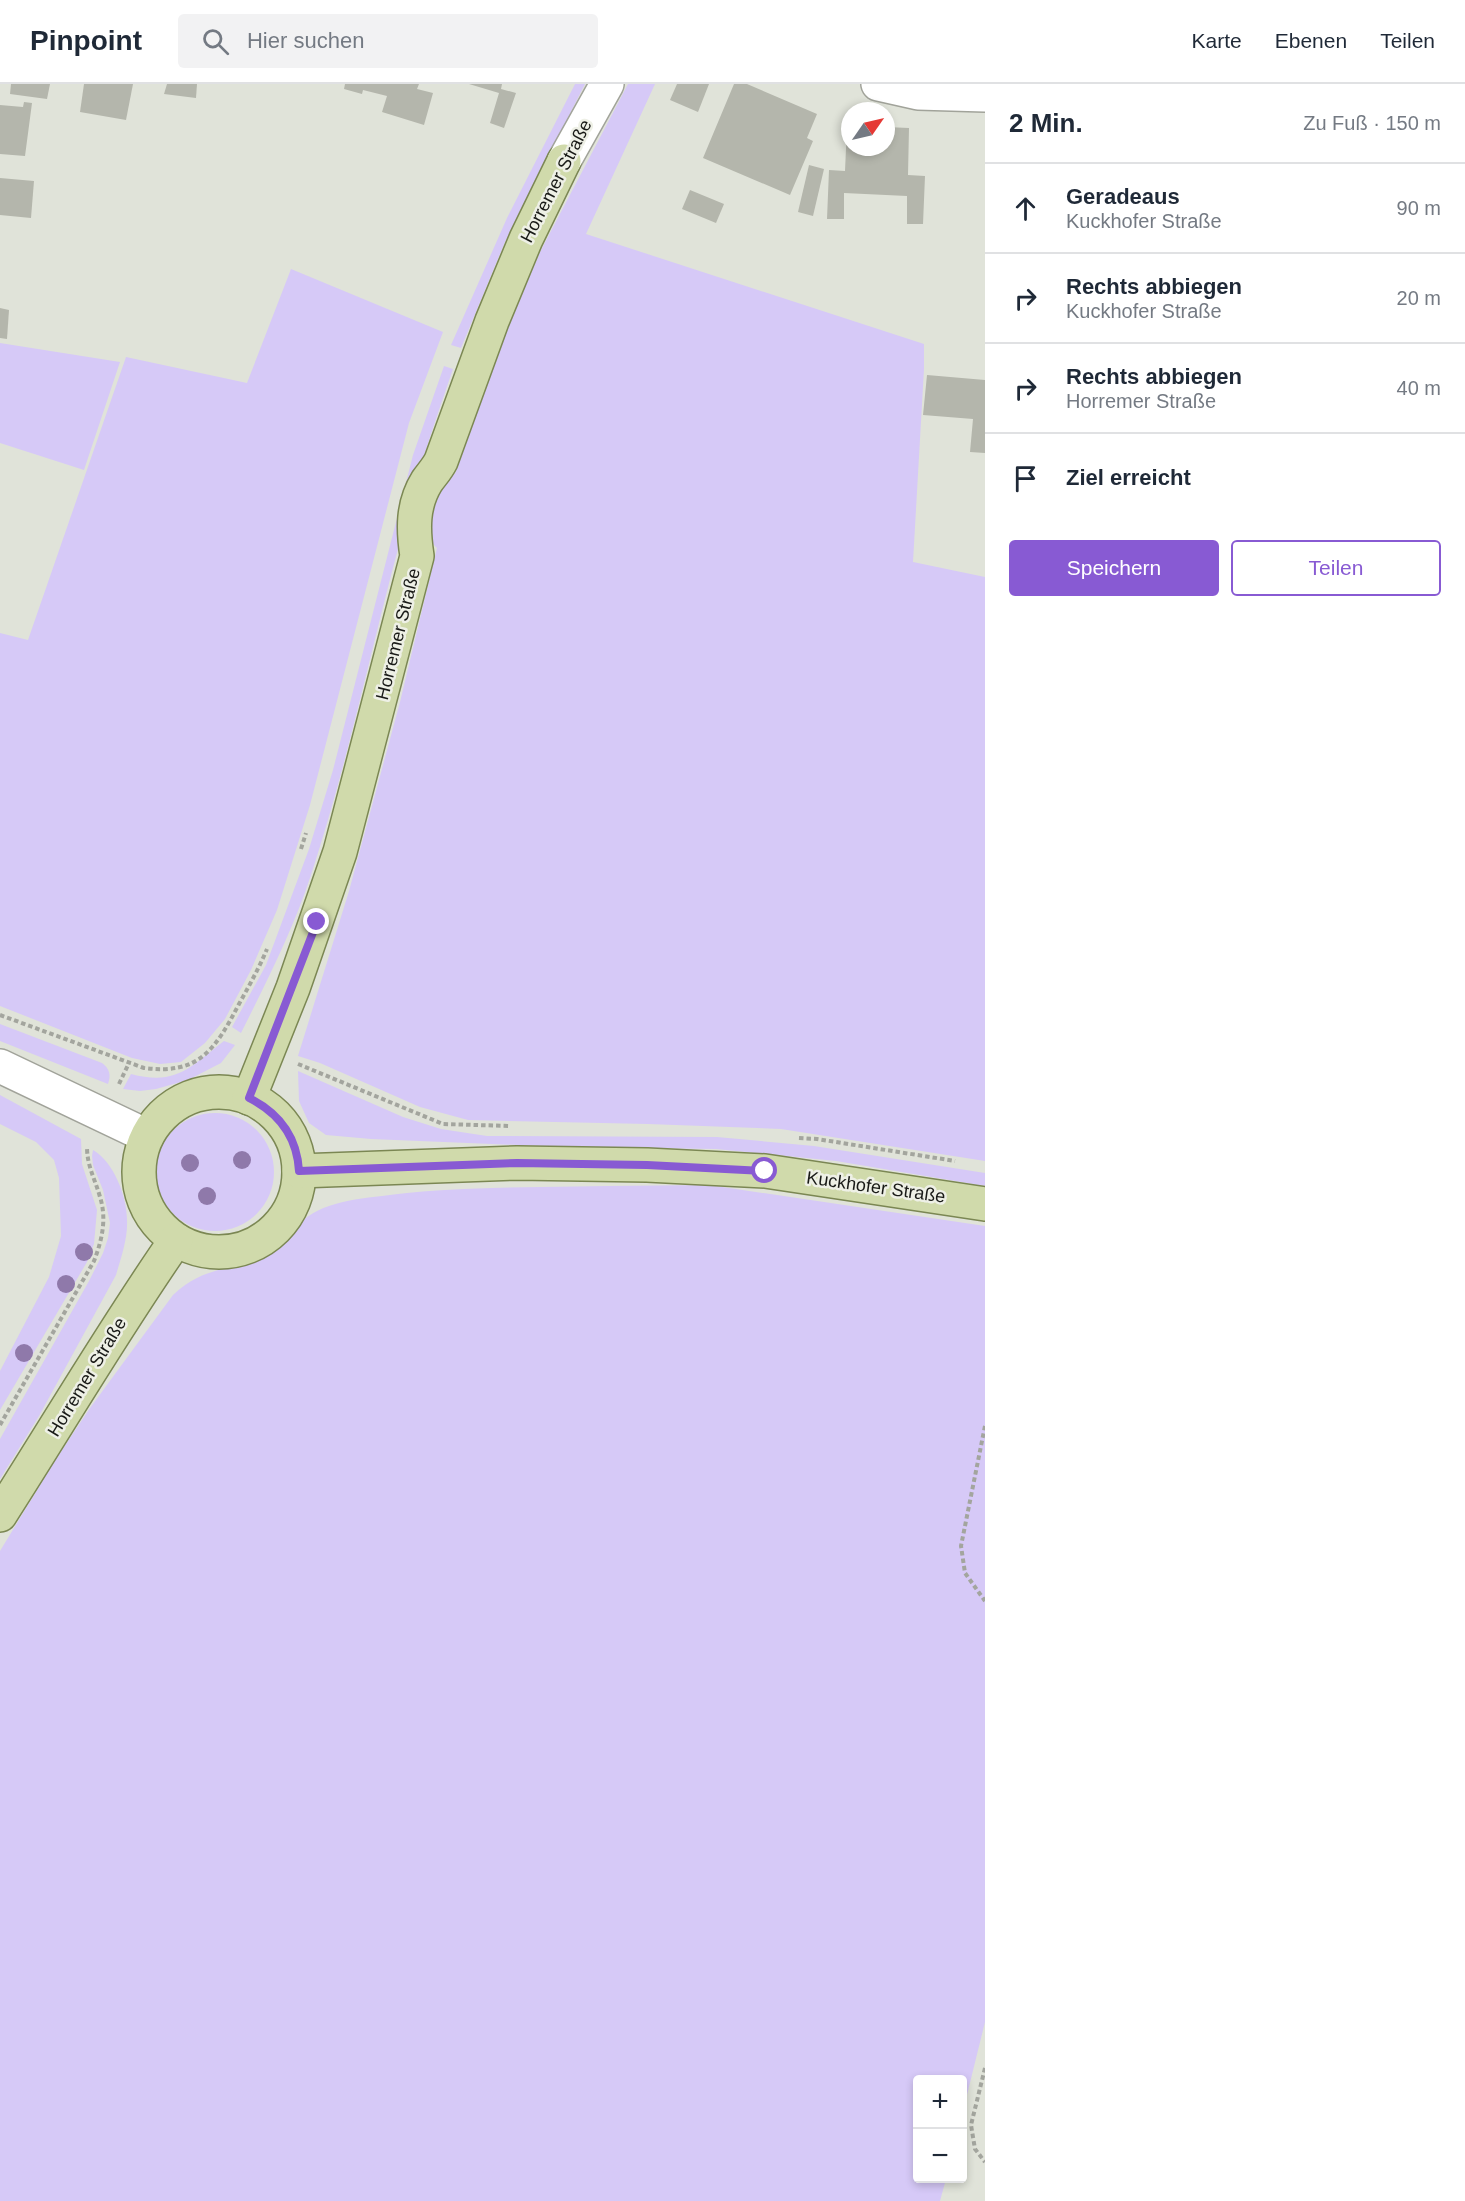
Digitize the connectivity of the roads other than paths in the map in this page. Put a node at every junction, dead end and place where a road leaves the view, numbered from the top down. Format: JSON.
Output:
{"nodes":[{"id":1,"x":607,"y":84,"type":"edge"},
{"id":2,"x":878,"y":84,"type":"edge"},
{"id":3,"x":985,"y":95,"type":"edge"},
{"id":4,"x":564,"y":161,"type":"joint"},
{"id":5,"x":0,"y":1066,"type":"edge"},
{"id":6,"x":249,"y":1098,"type":"junction"},
{"id":7,"x":147,"y":1136,"type":"junction"},
{"id":8,"x":299,"y":1171,"type":"junction"},
{"id":9,"x":985,"y":1204,"type":"edge"},
{"id":10,"x":176,"y":1240,"type":"junction"},
{"id":11,"x":0,"y":1515,"type":"edge"}],
"edges":[{"from":1,"to":4,"type":"street","name":"Horremer Straße"},
{"from":2,"to":3,"type":"street"},
{"from":4,"to":6,"type":"main road","name":"Horremer Straße"},
{"from":5,"to":7,"type":"street"},
{"from":6,"to":7,"type":"main road"},
{"from":6,"to":8,"type":"main road"},
{"from":7,"to":10,"type":"main road"},
{"from":8,"to":9,"type":"main road","name":"Kuckhofer Straße"},
{"from":8,"to":10,"type":"main road"},
{"from":10,"to":11,"type":"main road","name":"Horremer Straße"}]}
